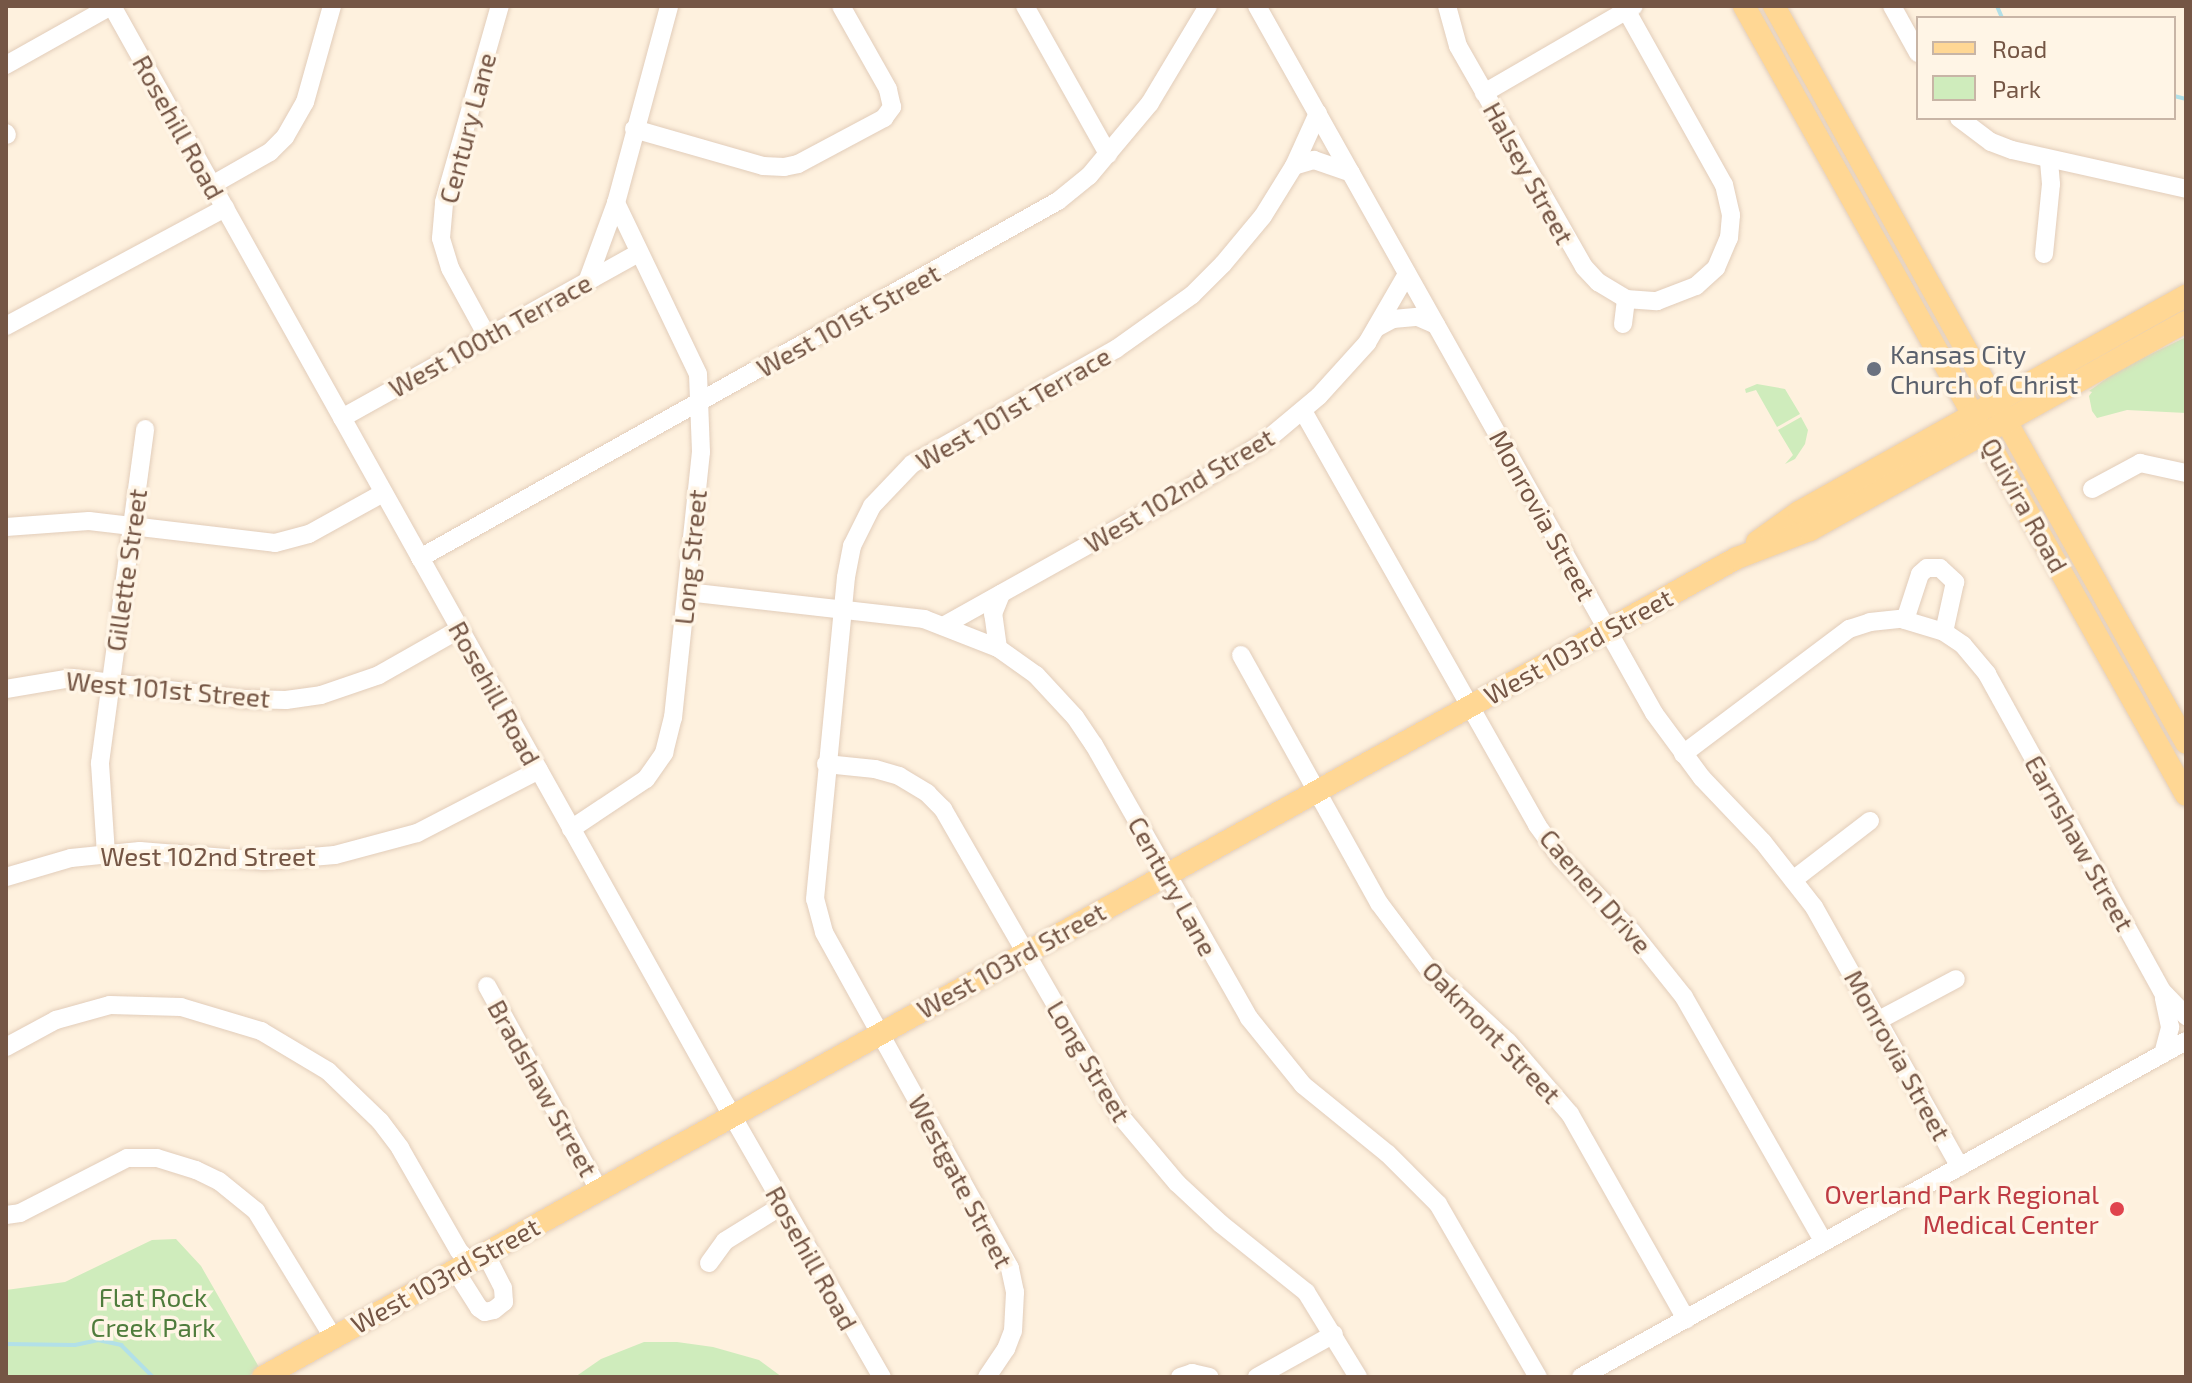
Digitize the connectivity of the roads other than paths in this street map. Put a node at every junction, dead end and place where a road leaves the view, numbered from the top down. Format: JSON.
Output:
{"nodes":[{"id":1,"x":112,"y":6,"type":"edge"},
{"id":2,"x":332,"y":6,"type":"edge"},
{"id":3,"x":500,"y":6,"type":"edge"},
{"id":4,"x":669,"y":6,"type":"edge"},
{"id":5,"x":841,"y":6,"type":"edge"},
{"id":6,"x":1025,"y":6,"type":"edge"},
{"id":7,"x":1208,"y":6,"type":"edge"},
{"id":8,"x":1257,"y":6,"type":"edge"},
{"id":9,"x":1447,"y":6,"type":"edge"},
{"id":10,"x":1744,"y":6,"type":"edge"},
{"id":11,"x":1774,"y":6,"type":"edge"},
{"id":12,"x":1892,"y":6,"type":"edge"},
{"id":13,"x":1630,"y":8,"type":"edge"},
{"id":14,"x":1916,"y":49,"type":"edge"},
{"id":15,"x":6,"y":65,"type":"edge"},
{"id":16,"x":1484,"y":93,"type":"junction"},
{"id":17,"x":1318,"y":113,"type":"junction"},
{"id":18,"x":1962,"y":120,"type":"edge"},
{"id":19,"x":634,"y":129,"type":"junction"},
{"id":20,"x":1108,"y":154,"type":"junction"},
{"id":21,"x":2049,"y":159,"type":"junction"},
{"id":22,"x":1294,"y":166,"type":"junction"},
{"id":23,"x":1352,"y":174,"type":"junction"},
{"id":24,"x":212,"y":185,"type":"junction"},
{"id":25,"x":2186,"y":189,"type":"edge"},
{"id":26,"x":616,"y":203,"type":"junction"},
{"id":27,"x":225,"y":208,"type":"junction"},
{"id":28,"x":638,"y":253,"type":"junction"},
{"id":29,"x":2044,"y":254,"type":"dead end"},
{"id":30,"x":1407,"y":274,"type":"junction"},
{"id":31,"x":587,"y":282,"type":"junction"},
{"id":32,"x":2186,"y":296,"type":"edge"},
{"id":33,"x":1626,"y":299,"type":"junction"},
{"id":34,"x":2186,"y":322,"type":"edge"},
{"id":35,"x":1623,"y":324,"type":"dead end"},
{"id":36,"x":1436,"y":325,"type":"junction"},
{"id":37,"x":6,"y":326,"type":"edge"},
{"id":38,"x":1376,"y":328,"type":"junction"},
{"id":39,"x":487,"y":336,"type":"junction"},
{"id":40,"x":1996,"y":401,"type":"junction"},
{"id":41,"x":700,"y":402,"type":"junction"},
{"id":42,"x":1303,"y":411,"type":"junction"},
{"id":43,"x":1974,"y":414,"type":"junction"},
{"id":44,"x":342,"y":418,"type":"junction"},
{"id":45,"x":2008,"y":422,"type":"junction"},
{"id":46,"x":145,"y":429,"type":"dead end"},
{"id":47,"x":1986,"y":434,"type":"junction"},
{"id":48,"x":2186,"y":473,"type":"edge"},
{"id":49,"x":2092,"y":489,"type":"dead end"},
{"id":50,"x":383,"y":493,"type":"junction"},
{"id":51,"x":133,"y":526,"type":"junction"},
{"id":52,"x":6,"y":527,"type":"edge"},
{"id":53,"x":420,"y":558,"type":"junction"},
{"id":54,"x":1737,"y":558,"type":"junction"},
{"id":55,"x":687,"y":592,"type":"junction"},
{"id":56,"x":1001,"y":594,"type":"junction"},
{"id":57,"x":842,"y":608,"type":"junction"},
{"id":58,"x":1905,"y":620,"type":"junction"},
{"id":59,"x":943,"y":626,"type":"junction"},
{"id":60,"x":460,"y":629,"type":"junction"},
{"id":61,"x":1607,"y":629,"type":"junction"},
{"id":62,"x":1944,"y":632,"type":"junction"},
{"id":63,"x":998,"y":648,"type":"junction"},
{"id":64,"x":1241,"y":655,"type":"dead end"},
{"id":65,"x":111,"y":681,"type":"junction"},
{"id":66,"x":6,"y":689,"type":"edge"},
{"id":67,"x":1470,"y":706,"type":"junction"},
{"id":68,"x":2186,"y":743,"type":"edge"},
{"id":69,"x":1683,"y":754,"type":"junction"},
{"id":70,"x":826,"y":764,"type":"junction"},
{"id":71,"x":539,"y":770,"type":"junction"},
{"id":72,"x":1316,"y":791,"type":"junction"},
{"id":73,"x":2186,"y":795,"type":"edge"},
{"id":74,"x":1870,"y":821,"type":"dead end"},
{"id":75,"x":571,"y":829,"type":"junction"},
{"id":76,"x":106,"y":854,"type":"junction"},
{"id":77,"x":1167,"y":874,"type":"junction"},
{"id":78,"x":6,"y":877,"type":"edge"},
{"id":79,"x":1793,"y":880,"type":"junction"},
{"id":80,"x":1025,"y":952,"type":"junction"},
{"id":81,"x":1956,"y":979,"type":"dead end"},
{"id":82,"x":487,"y":986,"type":"dead end"},
{"id":83,"x":2162,"y":991,"type":"junction"},
{"id":84,"x":2186,"y":1016,"type":"edge"},
{"id":85,"x":1879,"y":1020,"type":"junction"},
{"id":86,"x":880,"y":1033,"type":"junction"},
{"id":87,"x":2186,"y":1041,"type":"edge"},
{"id":88,"x":6,"y":1047,"type":"edge"},
{"id":89,"x":2163,"y":1054,"type":"junction"},
{"id":90,"x":732,"y":1116,"type":"junction"},
{"id":91,"x":1960,"y":1167,"type":"junction"},
{"id":92,"x":599,"y":1190,"type":"junction"},
{"id":93,"x":783,"y":1205,"type":"junction"},
{"id":94,"x":6,"y":1215,"type":"edge"},
{"id":95,"x":1824,"y":1242,"type":"junction"},
{"id":96,"x":470,"y":1262,"type":"junction"},
{"id":97,"x":709,"y":1263,"type":"dead end"},
{"id":98,"x":1686,"y":1319,"type":"junction"},
{"id":99,"x":1334,"y":1334,"type":"junction"},
{"id":100,"x":333,"y":1337,"type":"junction"},
{"id":101,"x":290,"y":1370,"type":"edge"},
{"id":102,"x":263,"y":1377,"type":"edge"},
{"id":103,"x":882,"y":1377,"type":"edge"},
{"id":104,"x":987,"y":1377,"type":"edge"},
{"id":105,"x":1180,"y":1377,"type":"edge"},
{"id":106,"x":1210,"y":1377,"type":"edge"},
{"id":107,"x":1257,"y":1377,"type":"edge"},
{"id":108,"x":1358,"y":1377,"type":"edge"},
{"id":109,"x":1538,"y":1377,"type":"edge"},
{"id":110,"x":1581,"y":1377,"type":"edge"}],
"edges":[{"from":1,"to":15,"type":"street"},
{"from":1,"to":24,"type":"street","name":"Rosehill Road"},
{"from":2,"to":24,"type":"street"},
{"from":3,"to":39,"type":"street","name":"Century Lane"},
{"from":4,"to":19,"type":"street"},
{"from":5,"to":19,"type":"street"},
{"from":6,"to":20,"type":"street"},
{"from":7,"to":20,"type":"street","name":"West 101st Street"},
{"from":8,"to":17,"type":"street","name":"Monrovia Street"},
{"from":9,"to":16,"type":"street","name":"Halsey Street"},
{"from":10,"to":43,"type":"main road","name":"Quivira Road"},
{"from":11,"to":40,"type":"main road","name":"Quivira Road"},
{"from":12,"to":14,"type":"street"},
{"from":13,"to":16,"type":"street"},
{"from":13,"to":33,"type":"street"},
{"from":16,"to":33,"type":"street","name":"Halsey Street"},
{"from":17,"to":22,"type":"street","name":"West 101st Terrace"},
{"from":17,"to":23,"type":"street","name":"Monrovia Street"},
{"from":18,"to":21,"type":"street"},
{"from":19,"to":26,"type":"street"},
{"from":20,"to":41,"type":"street","name":"West 101st Street"},
{"from":21,"to":25,"type":"street"},
{"from":21,"to":29,"type":"street"},
{"from":22,"to":23,"type":"street"},
{"from":22,"to":57,"type":"street","name":"West 101st Terrace"},
{"from":23,"to":30,"type":"street","name":"Monrovia Street"},
{"from":24,"to":27,"type":"street","name":"Rosehill Road"},
{"from":26,"to":28,"type":"street","name":"Long Street"},
{"from":26,"to":31,"type":"street"},
{"from":27,"to":37,"type":"street"},
{"from":27,"to":44,"type":"street","name":"Rosehill Road"},
{"from":28,"to":31,"type":"street","name":"West 100th Terrace"},
{"from":28,"to":41,"type":"street","name":"Long Street"},
{"from":30,"to":36,"type":"street","name":"Monrovia Street"},
{"from":30,"to":38,"type":"street","name":"West 102nd Street"},
{"from":31,"to":39,"type":"street","name":"West 100th Terrace"},
{"from":32,"to":40,"type":"main road","name":"West 103rd Street"},
{"from":33,"to":35,"type":"street"},
{"from":34,"to":45,"type":"main road","name":"West 103rd Street"},
{"from":36,"to":38,"type":"street"},
{"from":36,"to":61,"type":"street","name":"Monrovia Street"},
{"from":38,"to":42,"type":"street","name":"West 102nd Street"},
{"from":39,"to":44,"type":"street","name":"West 100th Terrace"},
{"from":40,"to":43,"type":"main road","name":"West 103rd Street"},
{"from":40,"to":45,"type":"main road","name":"Quivira Road"},
{"from":41,"to":53,"type":"street","name":"West 101st Street"},
{"from":41,"to":55,"type":"street","name":"Long Street"},
{"from":42,"to":56,"type":"street","name":"West 102nd Street"},
{"from":42,"to":67,"type":"street","name":"Caenen Drive"},
{"from":43,"to":47,"type":"main road","name":"Quivira Road"},
{"from":43,"to":54,"type":"main road","name":"West 103rd Street"},
{"from":44,"to":50,"type":"street","name":"Rosehill Road"},
{"from":45,"to":47,"type":"main road","name":"West 103rd Street"},
{"from":45,"to":68,"type":"main road","name":"Quivira Road"},
{"from":46,"to":51,"type":"street","name":"Gillette Street"},
{"from":47,"to":54,"type":"main road","name":"West 103rd Street"},
{"from":47,"to":73,"type":"main road","name":"Quivira Road"},
{"from":48,"to":49,"type":"street"},
{"from":50,"to":51,"type":"street"},
{"from":50,"to":53,"type":"street","name":"Rosehill Road"},
{"from":51,"to":52,"type":"street"},
{"from":51,"to":65,"type":"street","name":"Gillette Street"},
{"from":53,"to":60,"type":"street","name":"Rosehill Road"},
{"from":54,"to":61,"type":"main road","name":"West 103rd Street"},
{"from":55,"to":57,"type":"street","name":"Century Lane"},
{"from":55,"to":75,"type":"street","name":"Long Street"},
{"from":56,"to":59,"type":"street","name":"West 102nd Street"},
{"from":56,"to":63,"type":"street"},
{"from":57,"to":59,"type":"street","name":"Century Lane"},
{"from":57,"to":70,"type":"street","name":"West 101st Terrace"},
{"from":58,"to":62,"type":"street"},
{"from":58,"to":62,"type":"street"},
{"from":58,"to":69,"type":"street"},
{"from":59,"to":63,"type":"street","name":"Century Lane"},
{"from":60,"to":65,"type":"street","name":"West 101st Street"},
{"from":60,"to":71,"type":"street","name":"Rosehill Road"},
{"from":61,"to":67,"type":"main road","name":"West 103rd Street"},
{"from":61,"to":69,"type":"street","name":"Monrovia Street"},
{"from":62,"to":83,"type":"street","name":"Earnshaw Street"},
{"from":63,"to":77,"type":"street","name":"Century Lane"},
{"from":64,"to":72,"type":"street","name":"Oakmont Street"},
{"from":65,"to":66,"type":"street","name":"West 101st Street"},
{"from":65,"to":76,"type":"street","name":"Gillette Street"},
{"from":67,"to":72,"type":"main road","name":"West 103rd Street"},
{"from":67,"to":95,"type":"street","name":"Caenen Drive"},
{"from":69,"to":79,"type":"street","name":"Monrovia Street"},
{"from":70,"to":80,"type":"street","name":"Long Street"},
{"from":70,"to":86,"type":"street","name":"West 101st Terrace"},
{"from":71,"to":75,"type":"street","name":"Rosehill Road"},
{"from":71,"to":76,"type":"street","name":"West 102nd Street"},
{"from":72,"to":77,"type":"main road","name":"West 103rd Street"},
{"from":72,"to":98,"type":"street","name":"Oakmont Street"},
{"from":74,"to":79,"type":"street"},
{"from":75,"to":90,"type":"street","name":"Rosehill Road"},
{"from":76,"to":78,"type":"street","name":"West 102nd Street"},
{"from":77,"to":80,"type":"main road","name":"West 103rd Street"},
{"from":77,"to":109,"type":"street","name":"Century Lane"},
{"from":79,"to":85,"type":"street","name":"Monrovia Street"},
{"from":80,"to":86,"type":"main road","name":"West 103rd Street"},
{"from":80,"to":99,"type":"street","name":"Long Street"},
{"from":81,"to":85,"type":"street"},
{"from":82,"to":92,"type":"street","name":"Bradshaw Street"},
{"from":83,"to":84,"type":"street","name":"Earnshaw Street"},
{"from":83,"to":89,"type":"street","name":"Earnshaw Street"},
{"from":85,"to":91,"type":"street","name":"Monrovia Street"},
{"from":86,"to":90,"type":"main road","name":"West 103rd Street"},
{"from":86,"to":104,"type":"street","name":"Westgate Street"},
{"from":87,"to":89,"type":"street"},
{"from":88,"to":96,"type":"street"},
{"from":89,"to":91,"type":"street"},
{"from":90,"to":92,"type":"main road","name":"West 103rd Street"},
{"from":90,"to":93,"type":"street","name":"Rosehill Road"},
{"from":91,"to":95,"type":"street"},
{"from":92,"to":96,"type":"main road","name":"West 103rd Street"},
{"from":93,"to":97,"type":"street"},
{"from":93,"to":103,"type":"street","name":"Rosehill Road"},
{"from":94,"to":100,"type":"street"},
{"from":95,"to":98,"type":"street"},
{"from":96,"to":100,"type":"main road","name":"West 103rd Street"},
{"from":98,"to":110,"type":"street"},
{"from":99,"to":107,"type":"street"},
{"from":99,"to":108,"type":"street","name":"Long Street"},
{"from":100,"to":101,"type":"main road","name":"West 103rd Street"},
{"from":101,"to":102,"type":"main road","name":"West 103rd Street"},
{"from":105,"to":106,"type":"street"}]}
